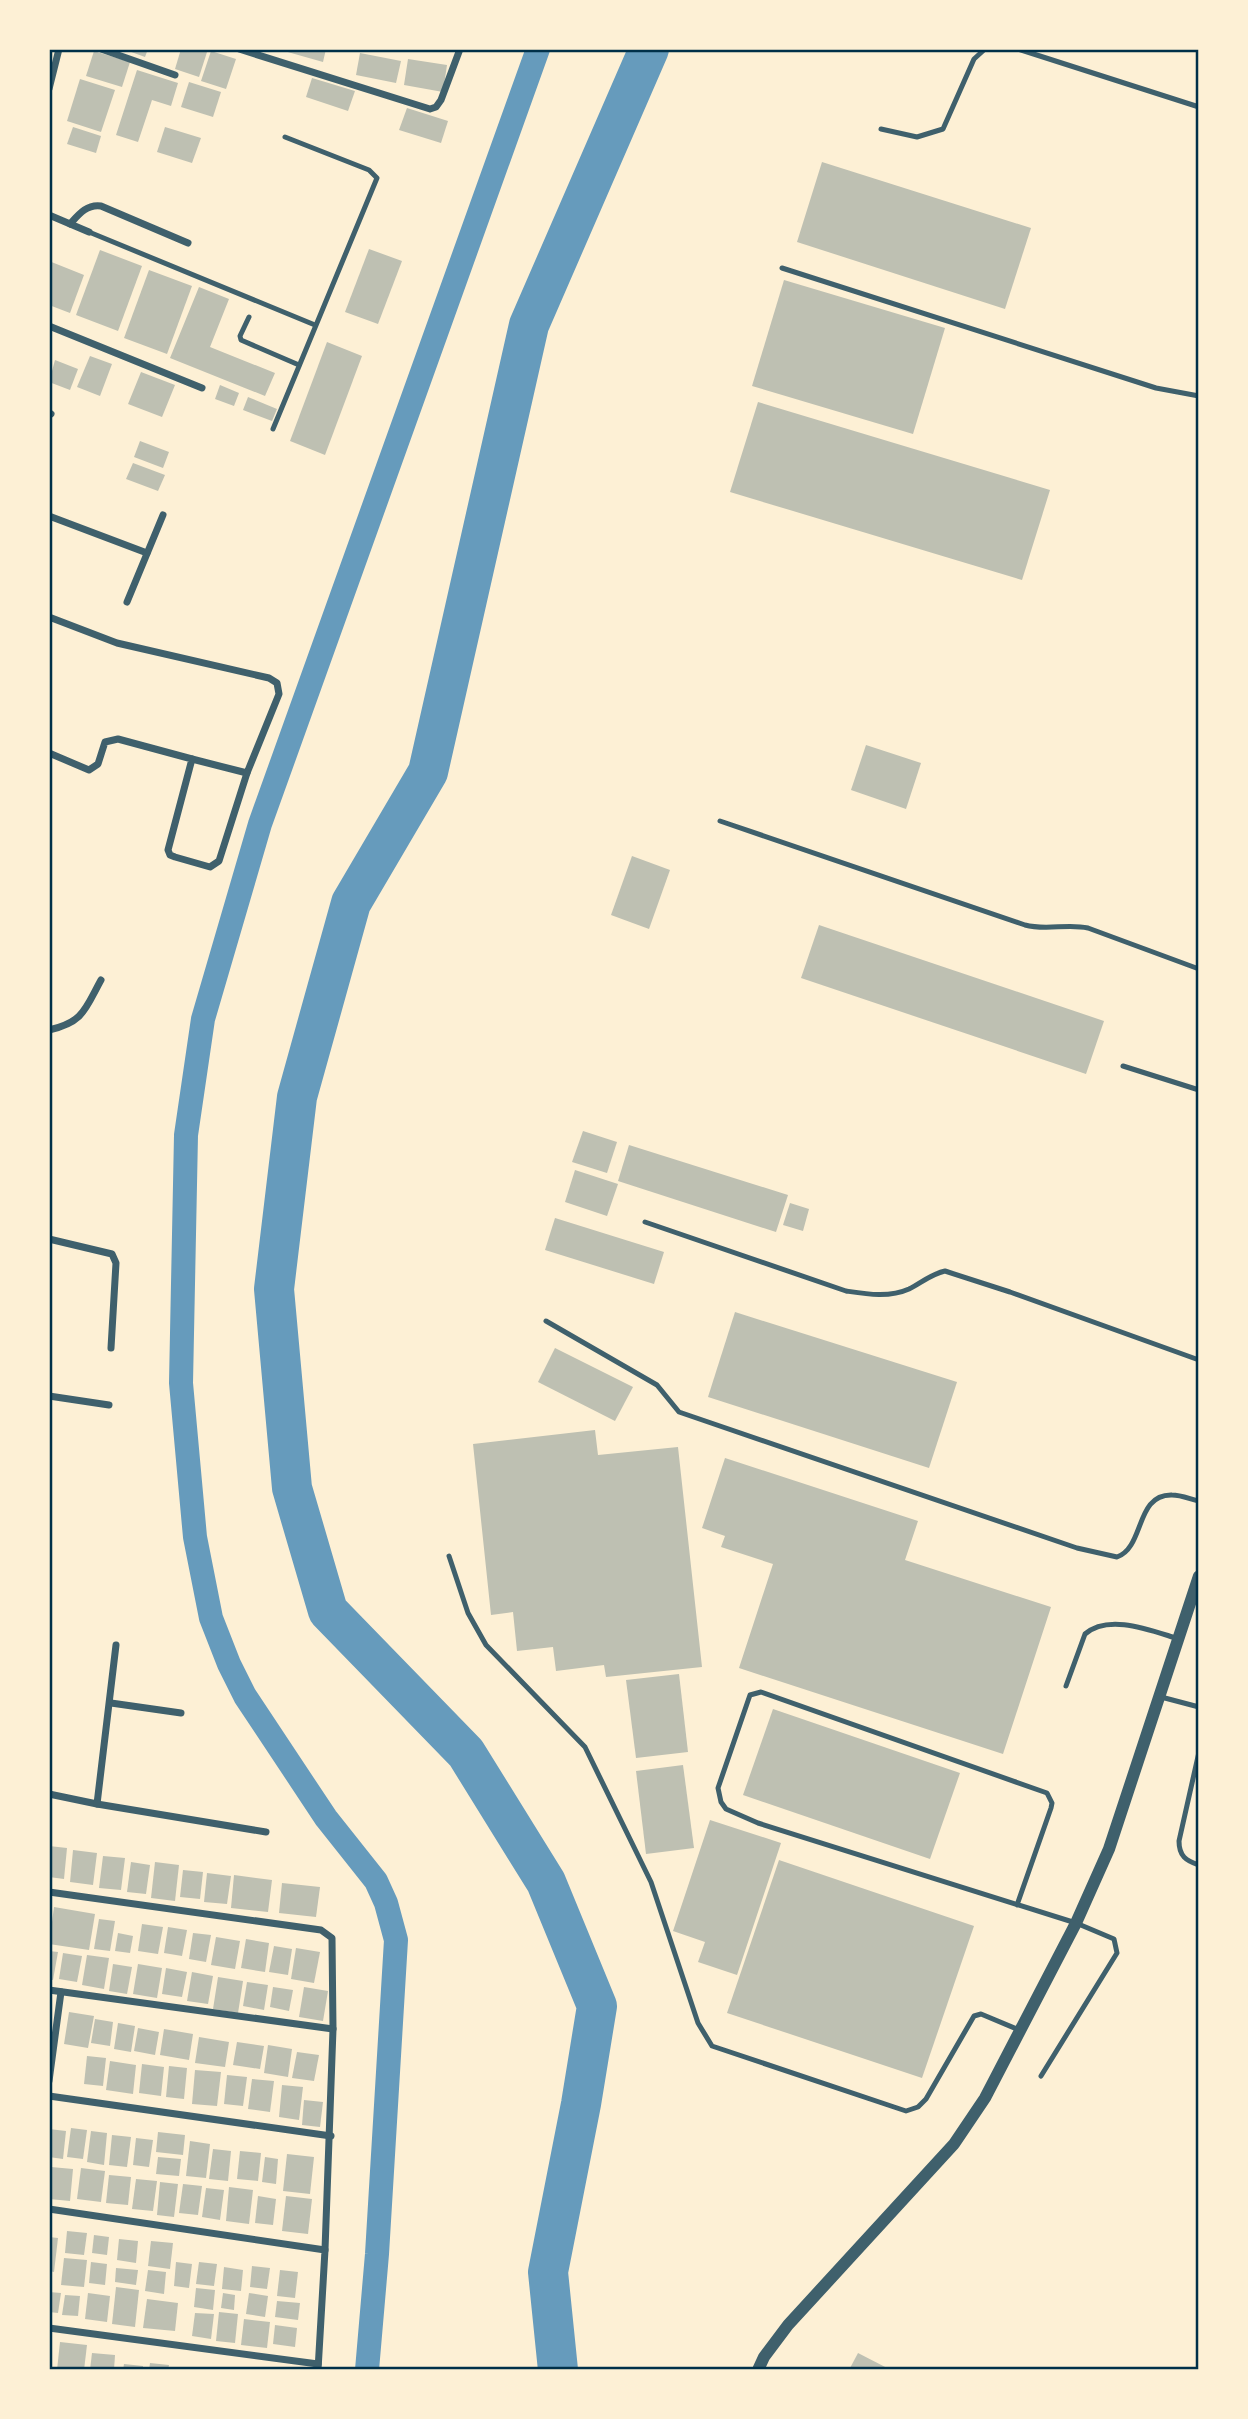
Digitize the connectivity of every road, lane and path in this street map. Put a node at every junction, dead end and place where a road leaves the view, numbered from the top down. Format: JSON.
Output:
{"nodes":[{"id":1,"x":59,"y":49,"type":"edge"},
{"id":2,"x":101,"y":49,"type":"edge"},
{"id":3,"x":239,"y":49,"type":"edge"},
{"id":4,"x":460,"y":49,"type":"edge"},
{"id":5,"x":985,"y":49,"type":"edge"},
{"id":6,"x":1018,"y":49,"type":"edge"},
{"id":7,"x":175,"y":75,"type":"dead end"},
{"id":8,"x":50,"y":77,"type":"edge"},
{"id":9,"x":49,"y":89,"type":"edge"},
{"id":10,"x":1199,"y":107,"type":"edge"},
{"id":11,"x":881,"y":129,"type":"dead end"},
{"id":12,"x":285,"y":137,"type":"dead end"},
{"id":13,"x":49,"y":215,"type":"edge"},
{"id":14,"x":70,"y":223,"type":"junction"},
{"id":15,"x":89,"y":232,"type":"joint"},
{"id":16,"x":188,"y":243,"type":"dead end"},
{"id":17,"x":782,"y":268,"type":"dead end"},
{"id":18,"x":249,"y":317,"type":"dead end"},
{"id":19,"x":315,"y":325,"type":"junction"},
{"id":20,"x":49,"y":326,"type":"edge"},
{"id":21,"x":299,"y":365,"type":"junction"},
{"id":22,"x":202,"y":388,"type":"dead end"},
{"id":23,"x":1199,"y":396,"type":"edge"},
{"id":24,"x":273,"y":429,"type":"dead end"},
{"id":25,"x":163,"y":515,"type":"dead end"},
{"id":26,"x":49,"y":516,"type":"edge"},
{"id":27,"x":147,"y":552,"type":"junction"},
{"id":28,"x":127,"y":602,"type":"dead end"},
{"id":29,"x":49,"y":617,"type":"edge"},
{"id":30,"x":49,"y":753,"type":"edge"},
{"id":31,"x":192,"y":759,"type":"junction"},
{"id":32,"x":247,"y":773,"type":"junction"},
{"id":33,"x":720,"y":821,"type":"dead end"},
{"id":34,"x":1199,"y":969,"type":"edge"},
{"id":35,"x":102,"y":980,"type":"dead end"},
{"id":36,"x":49,"y":1030,"type":"edge"},
{"id":37,"x":1124,"y":1066,"type":"dead end"},
{"id":38,"x":1199,"y":1090,"type":"edge"},
{"id":39,"x":645,"y":1222,"type":"dead end"},
{"id":40,"x":49,"y":1239,"type":"edge"},
{"id":41,"x":546,"y":1321,"type":"dead end"},
{"id":42,"x":111,"y":1348,"type":"dead end"},
{"id":43,"x":1199,"y":1360,"type":"edge"},
{"id":44,"x":49,"y":1396,"type":"edge"},
{"id":45,"x":109,"y":1405,"type":"dead end"},
{"id":46,"x":1199,"y":1501,"type":"edge"},
{"id":47,"x":449,"y":1556,"type":"dead end"},
{"id":48,"x":1199,"y":1576,"type":"edge"},
{"id":49,"x":1179,"y":1639,"type":"junction"},
{"id":50,"x":116,"y":1646,"type":"dead end"},
{"id":51,"x":1066,"y":1686,"type":"dead end"},
{"id":52,"x":1161,"y":1697,"type":"junction"},
{"id":53,"x":111,"y":1703,"type":"junction"},
{"id":54,"x":1199,"y":1707,"type":"edge"},
{"id":55,"x":181,"y":1713,"type":"dead end"},
{"id":56,"x":1199,"y":1752,"type":"edge"},
{"id":57,"x":49,"y":1794,"type":"edge"},
{"id":58,"x":97,"y":1804,"type":"junction"},
{"id":59,"x":266,"y":1832,"type":"dead end"},
{"id":60,"x":1199,"y":1865,"type":"edge"},
{"id":61,"x":49,"y":1892,"type":"edge"},
{"id":62,"x":1017,"y":1905,"type":"junction"},
{"id":63,"x":1076,"y":1923,"type":"junction"},
{"id":64,"x":49,"y":1990,"type":"edge"},
{"id":65,"x":61,"y":1992,"type":"junction"},
{"id":66,"x":333,"y":2029,"type":"junction"},
{"id":67,"x":1020,"y":2030,"type":"junction"},
{"id":68,"x":1041,"y":2076,"type":"dead end"},
{"id":69,"x":49,"y":2081,"type":"edge"},
{"id":70,"x":49,"y":2096,"type":"edge"},
{"id":71,"x":331,"y":2136,"type":"junction"},
{"id":72,"x":49,"y":2209,"type":"edge"},
{"id":73,"x":325,"y":2250,"type":"junction"},
{"id":74,"x":49,"y":2328,"type":"edge"},
{"id":75,"x":318,"y":2367,"type":"edge"},
{"id":76,"x":758,"y":2370,"type":"edge"}],
"edges":[{"from":1,"to":8,"type":"street"},
{"from":2,"to":7,"type":"street"},
{"from":3,"to":4,"type":"street"},
{"from":5,"to":11,"type":"lane"},
{"from":6,"to":10,"type":"lane"},
{"from":8,"to":9,"type":"street"},
{"from":12,"to":19,"type":"lane"},
{"from":13,"to":14,"type":"street"},
{"from":14,"to":15,"type":"street"},
{"from":14,"to":16,"type":"street"},
{"from":15,"to":19,"type":"lane"},
{"from":17,"to":23,"type":"lane"},
{"from":18,"to":21,"type":"lane"},
{"from":19,"to":21,"type":"lane"},
{"from":20,"to":22,"type":"street"},
{"from":21,"to":24,"type":"lane"},
{"from":25,"to":27,"type":"street"},
{"from":26,"to":27,"type":"street"},
{"from":27,"to":28,"type":"street"},
{"from":29,"to":32,"type":"street"},
{"from":30,"to":31,"type":"street"},
{"from":31,"to":32,"type":"street"},
{"from":31,"to":32,"type":"street"},
{"from":33,"to":34,"type":"lane"},
{"from":35,"to":36,"type":"street"},
{"from":37,"to":38,"type":"lane"},
{"from":39,"to":43,"type":"lane"},
{"from":40,"to":42,"type":"street"},
{"from":41,"to":46,"type":"lane"},
{"from":44,"to":45,"type":"street"},
{"from":47,"to":67,"type":"lane"},
{"from":48,"to":49,"type":"street"},
{"from":49,"to":51,"type":"lane"},
{"from":49,"to":52,"type":"street"},
{"from":50,"to":53,"type":"street"},
{"from":52,"to":54,"type":"lane"},
{"from":52,"to":63,"type":"street"},
{"from":53,"to":55,"type":"street"},
{"from":53,"to":58,"type":"street"},
{"from":56,"to":60,"type":"lane"},
{"from":57,"to":58,"type":"street"},
{"from":58,"to":59,"type":"street"},
{"from":61,"to":66,"type":"street"},
{"from":62,"to":62,"type":"lane"},
{"from":62,"to":63,"type":"lane"},
{"from":63,"to":67,"type":"street"},
{"from":63,"to":68,"type":"lane"},
{"from":64,"to":65,"type":"street"},
{"from":65,"to":66,"type":"street"},
{"from":65,"to":69,"type":"street"},
{"from":66,"to":71,"type":"street"},
{"from":67,"to":76,"type":"street"},
{"from":70,"to":71,"type":"street"},
{"from":71,"to":73,"type":"street"},
{"from":72,"to":73,"type":"street"},
{"from":73,"to":75,"type":"street"},
{"from":74,"to":75,"type":"street"}]}
